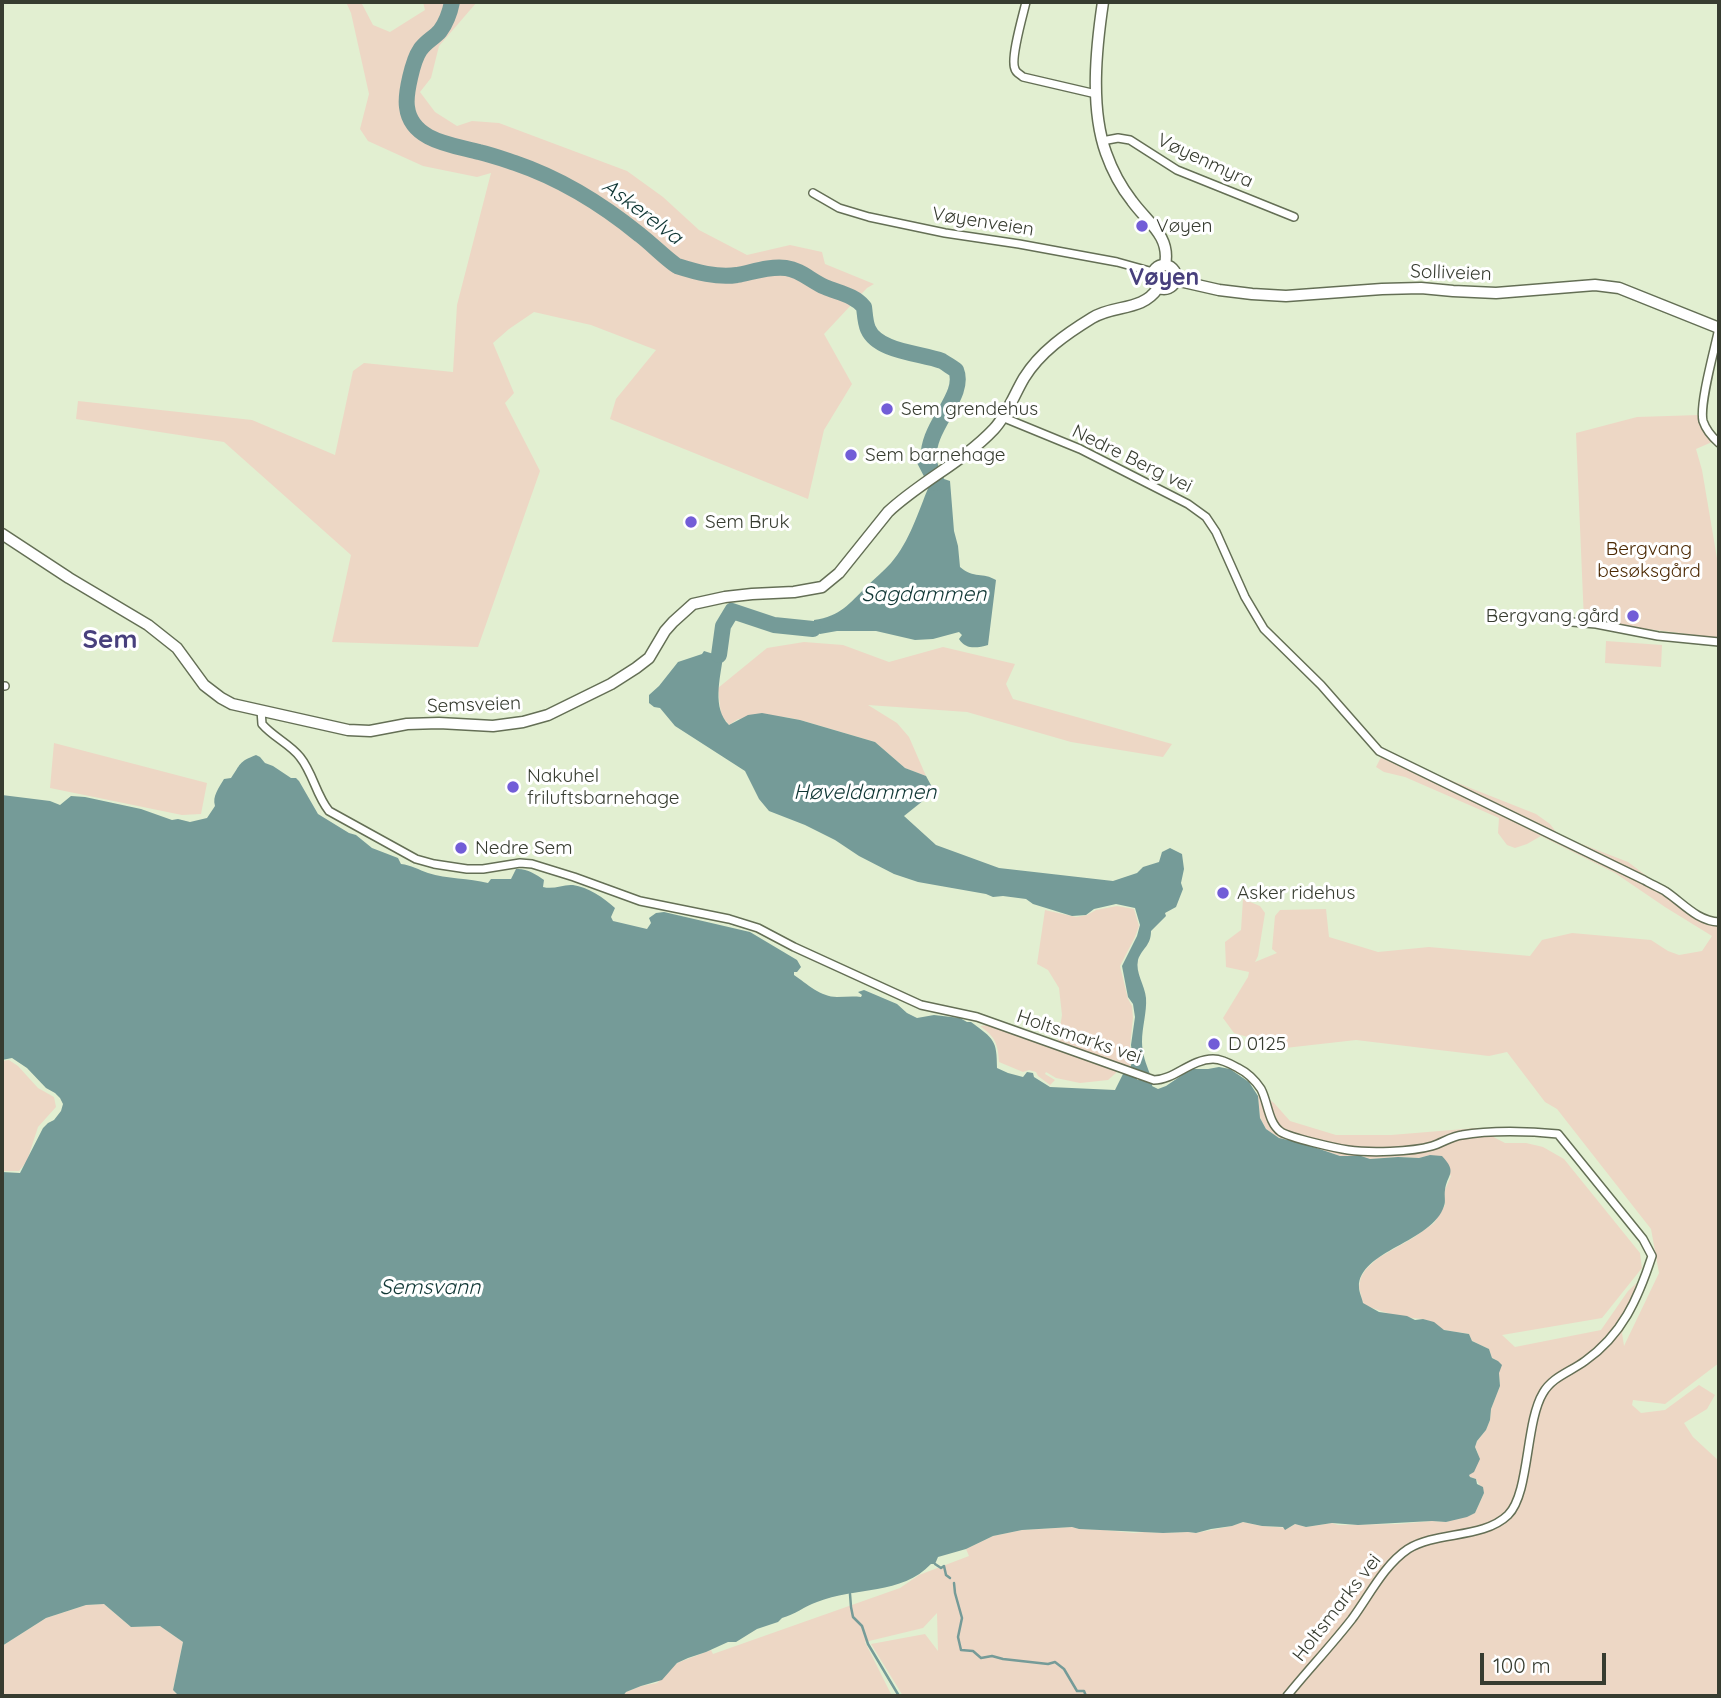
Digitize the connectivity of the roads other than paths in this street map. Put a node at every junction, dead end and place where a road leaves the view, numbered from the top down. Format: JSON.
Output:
{"nodes":[{"id":1,"x":1026,"y":2,"type":"edge"},
{"id":2,"x":1103,"y":2,"type":"edge"},
{"id":3,"x":1096,"y":94,"type":"junction"},
{"id":4,"x":1102,"y":141,"type":"junction"},
{"id":5,"x":813,"y":193,"type":"dead end"},
{"id":6,"x":1294,"y":218,"type":"dead end"},
{"id":7,"x":1165,"y":265,"type":"junction"},
{"id":8,"x":1153,"y":272,"type":"junction"},
{"id":9,"x":1175,"y":279,"type":"junction"},
{"id":10,"x":1158,"y":288,"type":"junction"},
{"id":11,"x":1719,"y":328,"type":"edge"},
{"id":12,"x":1002,"y":417,"type":"junction"},
{"id":13,"x":1719,"y":443,"type":"edge"},
{"id":14,"x":2,"y":534,"type":"edge"},
{"id":15,"x":1572,"y":622,"type":"dead end"},
{"id":16,"x":1719,"y":642,"type":"edge"},
{"id":17,"x":261,"y":710,"type":"junction"},
{"id":18,"x":1719,"y":922,"type":"edge"},
{"id":19,"x":1287,"y":1696,"type":"edge"}],
"edges":[{"from":1,"to":3,"type":"street"},
{"from":2,"to":3,"type":"main road"},
{"from":3,"to":4,"type":"main road"},
{"from":4,"to":6,"type":"street","name":"Vøyenmyra"},
{"from":4,"to":7,"type":"main road"},
{"from":5,"to":8,"type":"street","name":"Vøyenveien"},
{"from":7,"to":8,"type":"main road"},
{"from":7,"to":9,"type":"main road"},
{"from":8,"to":10,"type":"main road"},
{"from":9,"to":10,"type":"main road"},
{"from":9,"to":11,"type":"main road","name":"Solliveien"},
{"from":10,"to":12,"type":"main road"},
{"from":11,"to":13,"type":"street"},
{"from":12,"to":17,"type":"main road","name":"Semsveien"},
{"from":12,"to":18,"type":"street","name":"Nedre Berg vei"},
{"from":14,"to":17,"type":"main road","name":"Semsveien"},
{"from":15,"to":16,"type":"street"},
{"from":17,"to":19,"type":"street","name":"Holtsmarks vei"}]}
